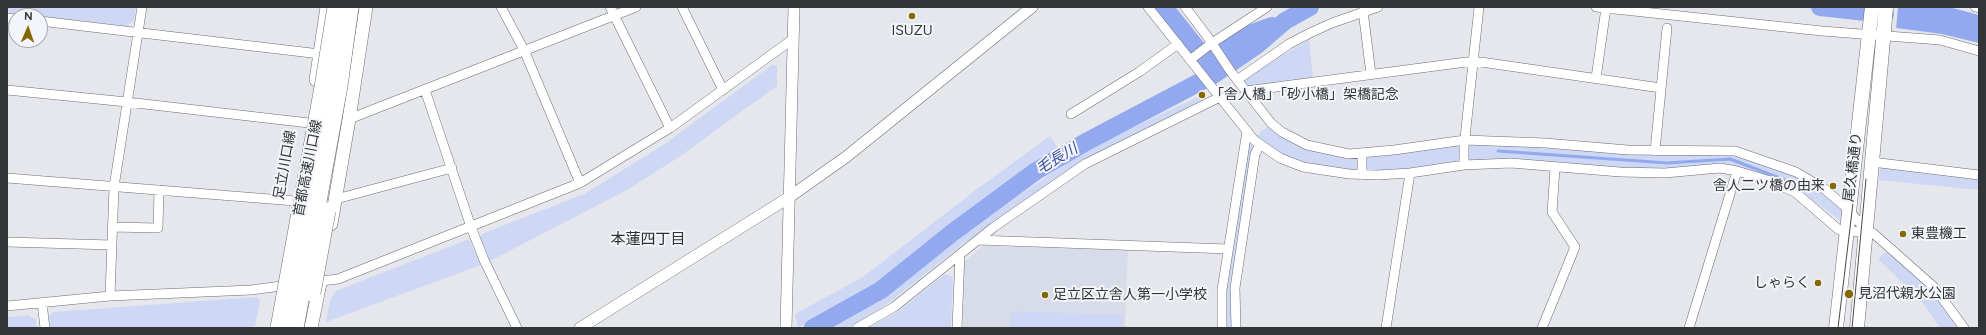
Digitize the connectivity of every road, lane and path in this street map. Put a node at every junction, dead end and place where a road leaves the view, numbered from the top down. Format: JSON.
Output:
{"nodes":[{"id":1,"x":142,"y":7,"type":"edge"},
{"id":2,"x":327,"y":7,"type":"edge"},
{"id":3,"x":336,"y":7,"type":"edge"},
{"id":4,"x":350,"y":7,"type":"edge"},
{"id":5,"x":360,"y":7,"type":"edge"},
{"id":6,"x":366,"y":7,"type":"edge"},
{"id":7,"x":501,"y":7,"type":"edge"},
{"id":8,"x":636,"y":7,"type":"edge"},
{"id":9,"x":682,"y":7,"type":"edge"},
{"id":10,"x":794,"y":7,"type":"edge"},
{"id":11,"x":1032,"y":7,"type":"edge"},
{"id":12,"x":1148,"y":7,"type":"edge"},
{"id":13,"x":1185,"y":7,"type":"edge"},
{"id":14,"x":1267,"y":7,"type":"edge"},
{"id":15,"x":1378,"y":7,"type":"edge"},
{"id":16,"x":1479,"y":7,"type":"edge"},
{"id":17,"x":1596,"y":7,"type":"edge"},
{"id":18,"x":1872,"y":7,"type":"edge"},
{"id":19,"x":1886,"y":7,"type":"edge"},
{"id":20,"x":1975,"y":7,"type":"edge"},
{"id":21,"x":1606,"y":8,"type":"junction"},
{"id":22,"x":1979,"y":8,"type":"edge"},
{"id":23,"x":612,"y":11,"type":"edge"},
{"id":24,"x":1363,"y":11,"type":"junction"},
{"id":25,"x":48,"y":22,"type":"edge"},
{"id":26,"x":1666,"y":28,"type":"dead end"},
{"id":27,"x":138,"y":32,"type":"junction"},
{"id":28,"x":1869,"y":32,"type":"junction"},
{"id":29,"x":1884,"y":34,"type":"junction"},
{"id":30,"x":794,"y":39,"type":"junction"},
{"id":31,"x":1178,"y":44,"type":"junction"},
{"id":32,"x":1211,"y":46,"type":"junction"},
{"id":33,"x":524,"y":50,"type":"junction"},
{"id":34,"x":1979,"y":51,"type":"edge"},
{"id":35,"x":320,"y":54,"type":"junction"},
{"id":36,"x":1192,"y":58,"type":"junction"},
{"id":37,"x":1474,"y":61,"type":"junction"},
{"id":38,"x":1371,"y":74,"type":"junction"},
{"id":39,"x":1234,"y":76,"type":"junction"},
{"id":40,"x":1596,"y":78,"type":"junction"},
{"id":41,"x":1661,"y":88,"type":"junction"},
{"id":42,"x":7,"y":90,"type":"edge"},
{"id":43,"x":425,"y":90,"type":"junction"},
{"id":44,"x":723,"y":90,"type":"junction"},
{"id":45,"x":1246,"y":91,"type":"junction"},
{"id":46,"x":1220,"y":97,"type":"junction"},
{"id":47,"x":127,"y":102,"type":"junction"},
{"id":48,"x":1071,"y":114,"type":"dead end"},
{"id":49,"x":349,"y":118,"type":"junction"},
{"id":50,"x":309,"y":123,"type":"junction"},
{"id":51,"x":670,"y":128,"type":"junction"},
{"id":52,"x":1247,"y":131,"type":"junction"},
{"id":53,"x":1465,"y":140,"type":"junction"},
{"id":54,"x":1260,"y":145,"type":"junction"},
{"id":55,"x":1655,"y":151,"type":"junction"},
{"id":56,"x":1362,"y":153,"type":"junction"},
{"id":57,"x":1872,"y":162,"type":"junction"},
{"id":58,"x":1464,"y":165,"type":"junction"},
{"id":59,"x":452,"y":168,"type":"junction"},
{"id":60,"x":1555,"y":168,"type":"junction"},
{"id":61,"x":1738,"y":171,"type":"junction"},
{"id":62,"x":1410,"y":173,"type":"junction"},
{"id":63,"x":1362,"y":175,"type":"junction"},
{"id":64,"x":1979,"y":175,"type":"edge"},
{"id":65,"x":7,"y":178,"type":"edge"},
{"id":66,"x":580,"y":183,"type":"junction"},
{"id":67,"x":114,"y":187,"type":"junction"},
{"id":68,"x":159,"y":190,"type":"junction"},
{"id":69,"x":788,"y":198,"type":"junction"},
{"id":70,"x":336,"y":199,"type":"junction"},
{"id":71,"x":295,"y":201,"type":"junction"},
{"id":72,"x":1848,"y":209,"type":"junction"},
{"id":73,"x":112,"y":227,"type":"junction"},
{"id":74,"x":471,"y":227,"type":"junction"},
{"id":75,"x":1847,"y":231,"type":"junction"},
{"id":76,"x":1867,"y":232,"type":"junction"},
{"id":77,"x":978,"y":240,"type":"junction"},
{"id":78,"x":7,"y":242,"type":"edge"},
{"id":79,"x":112,"y":245,"type":"junction"},
{"id":80,"x":1228,"y":249,"type":"junction"},
{"id":81,"x":960,"y":254,"type":"junction"},
{"id":82,"x":320,"y":281,"type":"junction"},
{"id":83,"x":279,"y":286,"type":"junction"},
{"id":84,"x":110,"y":296,"type":"junction"},
{"id":85,"x":42,"y":303,"type":"junction"},
{"id":86,"x":7,"y":306,"type":"edge"},
{"id":87,"x":45,"y":328,"type":"edge"},
{"id":88,"x":271,"y":328,"type":"edge"},
{"id":89,"x":279,"y":328,"type":"edge"},
{"id":90,"x":295,"y":328,"type":"edge"},
{"id":91,"x":305,"y":328,"type":"edge"},
{"id":92,"x":311,"y":328,"type":"edge"},
{"id":93,"x":517,"y":328,"type":"edge"},
{"id":94,"x":580,"y":328,"type":"edge"},
{"id":95,"x":786,"y":328,"type":"edge"},
{"id":96,"x":857,"y":328,"type":"edge"},
{"id":97,"x":957,"y":328,"type":"edge"},
{"id":98,"x":1222,"y":328,"type":"edge"},
{"id":99,"x":1238,"y":328,"type":"edge"},
{"id":100,"x":1386,"y":328,"type":"edge"},
{"id":101,"x":1542,"y":328,"type":"edge"},
{"id":102,"x":1689,"y":328,"type":"edge"},
{"id":103,"x":1836,"y":328,"type":"edge"},
{"id":104,"x":1857,"y":328,"type":"edge"},
{"id":105,"x":1964,"y":328,"type":"edge"}],
"edges":[{"from":1,"to":27,"type":"street"},
{"from":2,"to":35,"type":"main road","name":"足立川口線"},
{"from":3,"to":89,"type":"highway","name":"首都高速川口線","bridge":true},
{"from":4,"to":90,"type":"highway","bridge":true},
{"from":5,"to":91,"type":"highway","name":"首都高速川口線","bridge":true},
{"from":6,"to":49,"type":"main road"},
{"from":7,"to":33,"type":"street"},
{"from":8,"to":23,"type":"street"},
{"from":9,"to":44,"type":"street"},
{"from":10,"to":30,"type":"street"},
{"from":11,"to":69,"type":"street"},
{"from":12,"to":31,"type":"street"},
{"from":13,"to":32,"type":"street"},
{"from":14,"to":32,"type":"street"},
{"from":15,"to":24,"type":"street"},
{"from":16,"to":37,"type":"street"},
{"from":17,"to":21,"type":"street"},
{"from":18,"to":28,"type":"main road","name":"尾久橋通り"},
{"from":19,"to":29,"type":"main road","name":"尾久橋通り"},
{"from":20,"to":22,"type":"street"},
{"from":21,"to":28,"type":"street"},
{"from":21,"to":40,"type":"street"},
{"from":23,"to":33,"type":"street"},
{"from":23,"to":51,"type":"street"},
{"from":24,"to":38,"type":"street"},
{"from":24,"to":39,"type":"street"},
{"from":25,"to":27,"type":"street"},
{"from":26,"to":41,"type":"street"},
{"from":27,"to":35,"type":"street"},
{"from":27,"to":47,"type":"street"},
{"from":28,"to":29,"type":"street"},
{"from":28,"to":72,"type":"main road","name":"尾久橋通り"},
{"from":29,"to":34,"type":"street"},
{"from":29,"to":57,"type":"main road","name":"尾久橋通り"},
{"from":30,"to":44,"type":"street"},
{"from":30,"to":69,"type":"street"},
{"from":31,"to":36,"type":"street"},
{"from":31,"to":48,"type":"street"},
{"from":32,"to":36,"type":"street"},
{"from":32,"to":39,"type":"street"},
{"from":33,"to":43,"type":"street"},
{"from":33,"to":66,"type":"street"},
{"from":35,"to":50,"type":"main road","name":"足立川口線"},
{"from":36,"to":46,"type":"street"},
{"from":37,"to":38,"type":"street"},
{"from":37,"to":40,"type":"street"},
{"from":37,"to":53,"type":"street"},
{"from":38,"to":45,"type":"street"},
{"from":39,"to":45,"type":"street"},
{"from":40,"to":41,"type":"street"},
{"from":41,"to":55,"type":"street"},
{"from":42,"to":47,"type":"street"},
{"from":43,"to":49,"type":"street"},
{"from":43,"to":59,"type":"street"},
{"from":44,"to":51,"type":"street"},
{"from":45,"to":56,"type":"street"},
{"from":46,"to":52,"type":"street"},
{"from":46,"to":77,"type":"street"},
{"from":47,"to":50,"type":"street"},
{"from":47,"to":67,"type":"street"},
{"from":49,"to":70,"type":"main road"},
{"from":50,"to":71,"type":"main road","name":"足立川口線"},
{"from":51,"to":66,"type":"street"},
{"from":52,"to":54,"type":"street"},
{"from":52,"to":80,"type":"street"},
{"from":53,"to":55,"type":"street"},
{"from":53,"to":56,"type":"street"},
{"from":53,"to":58,"type":"street"},
{"from":54,"to":63,"type":"street"},
{"from":54,"to":99,"type":"street"},
{"from":55,"to":72,"type":"street"},
{"from":56,"to":63,"type":"street"},
{"from":57,"to":64,"type":"street"},
{"from":57,"to":76,"type":"main road","name":"尾久橋通り"},
{"from":58,"to":60,"type":"street"},
{"from":58,"to":62,"type":"street"},
{"from":59,"to":70,"type":"street"},
{"from":59,"to":74,"type":"street"},
{"from":60,"to":61,"type":"street"},
{"from":60,"to":101,"type":"street"},
{"from":61,"to":75,"type":"street"},
{"from":61,"to":102,"type":"street"},
{"from":62,"to":63,"type":"street"},
{"from":62,"to":100,"type":"street"},
{"from":65,"to":67,"type":"street"},
{"from":66,"to":74,"type":"street"},
{"from":67,"to":68,"type":"street"},
{"from":67,"to":73,"type":"street"},
{"from":68,"to":71,"type":"street"},
{"from":68,"to":73,"type":"street"},
{"from":69,"to":94,"type":"street"},
{"from":69,"to":95,"type":"street"},
{"from":70,"to":82,"type":"main road"},
{"from":71,"to":83,"type":"main road","name":"足立川口線"},
{"from":72,"to":75,"type":"main road","name":"尾久橋通り"},
{"from":72,"to":76,"type":"street"},
{"from":73,"to":79,"type":"street"},
{"from":74,"to":82,"type":"street"},
{"from":74,"to":93,"type":"street"},
{"from":75,"to":76,"type":"street"},
{"from":75,"to":103,"type":"main road","name":"尾久橋通り"},
{"from":76,"to":104,"type":"main road","name":"尾久橋通り"},
{"from":76,"to":105,"type":"street"},
{"from":77,"to":80,"type":"street"},
{"from":77,"to":81,"type":"street"},
{"from":78,"to":79,"type":"street"},
{"from":79,"to":84,"type":"street"},
{"from":80,"to":98,"type":"street"},
{"from":81,"to":96,"type":"street"},
{"from":81,"to":97,"type":"street"},
{"from":82,"to":83,"type":"street"},
{"from":82,"to":92,"type":"main road"},
{"from":83,"to":84,"type":"street"},
{"from":83,"to":88,"type":"main road","name":"足立川口線"},
{"from":84,"to":85,"type":"street"},
{"from":85,"to":86,"type":"street"},
{"from":85,"to":87,"type":"street"}]}
